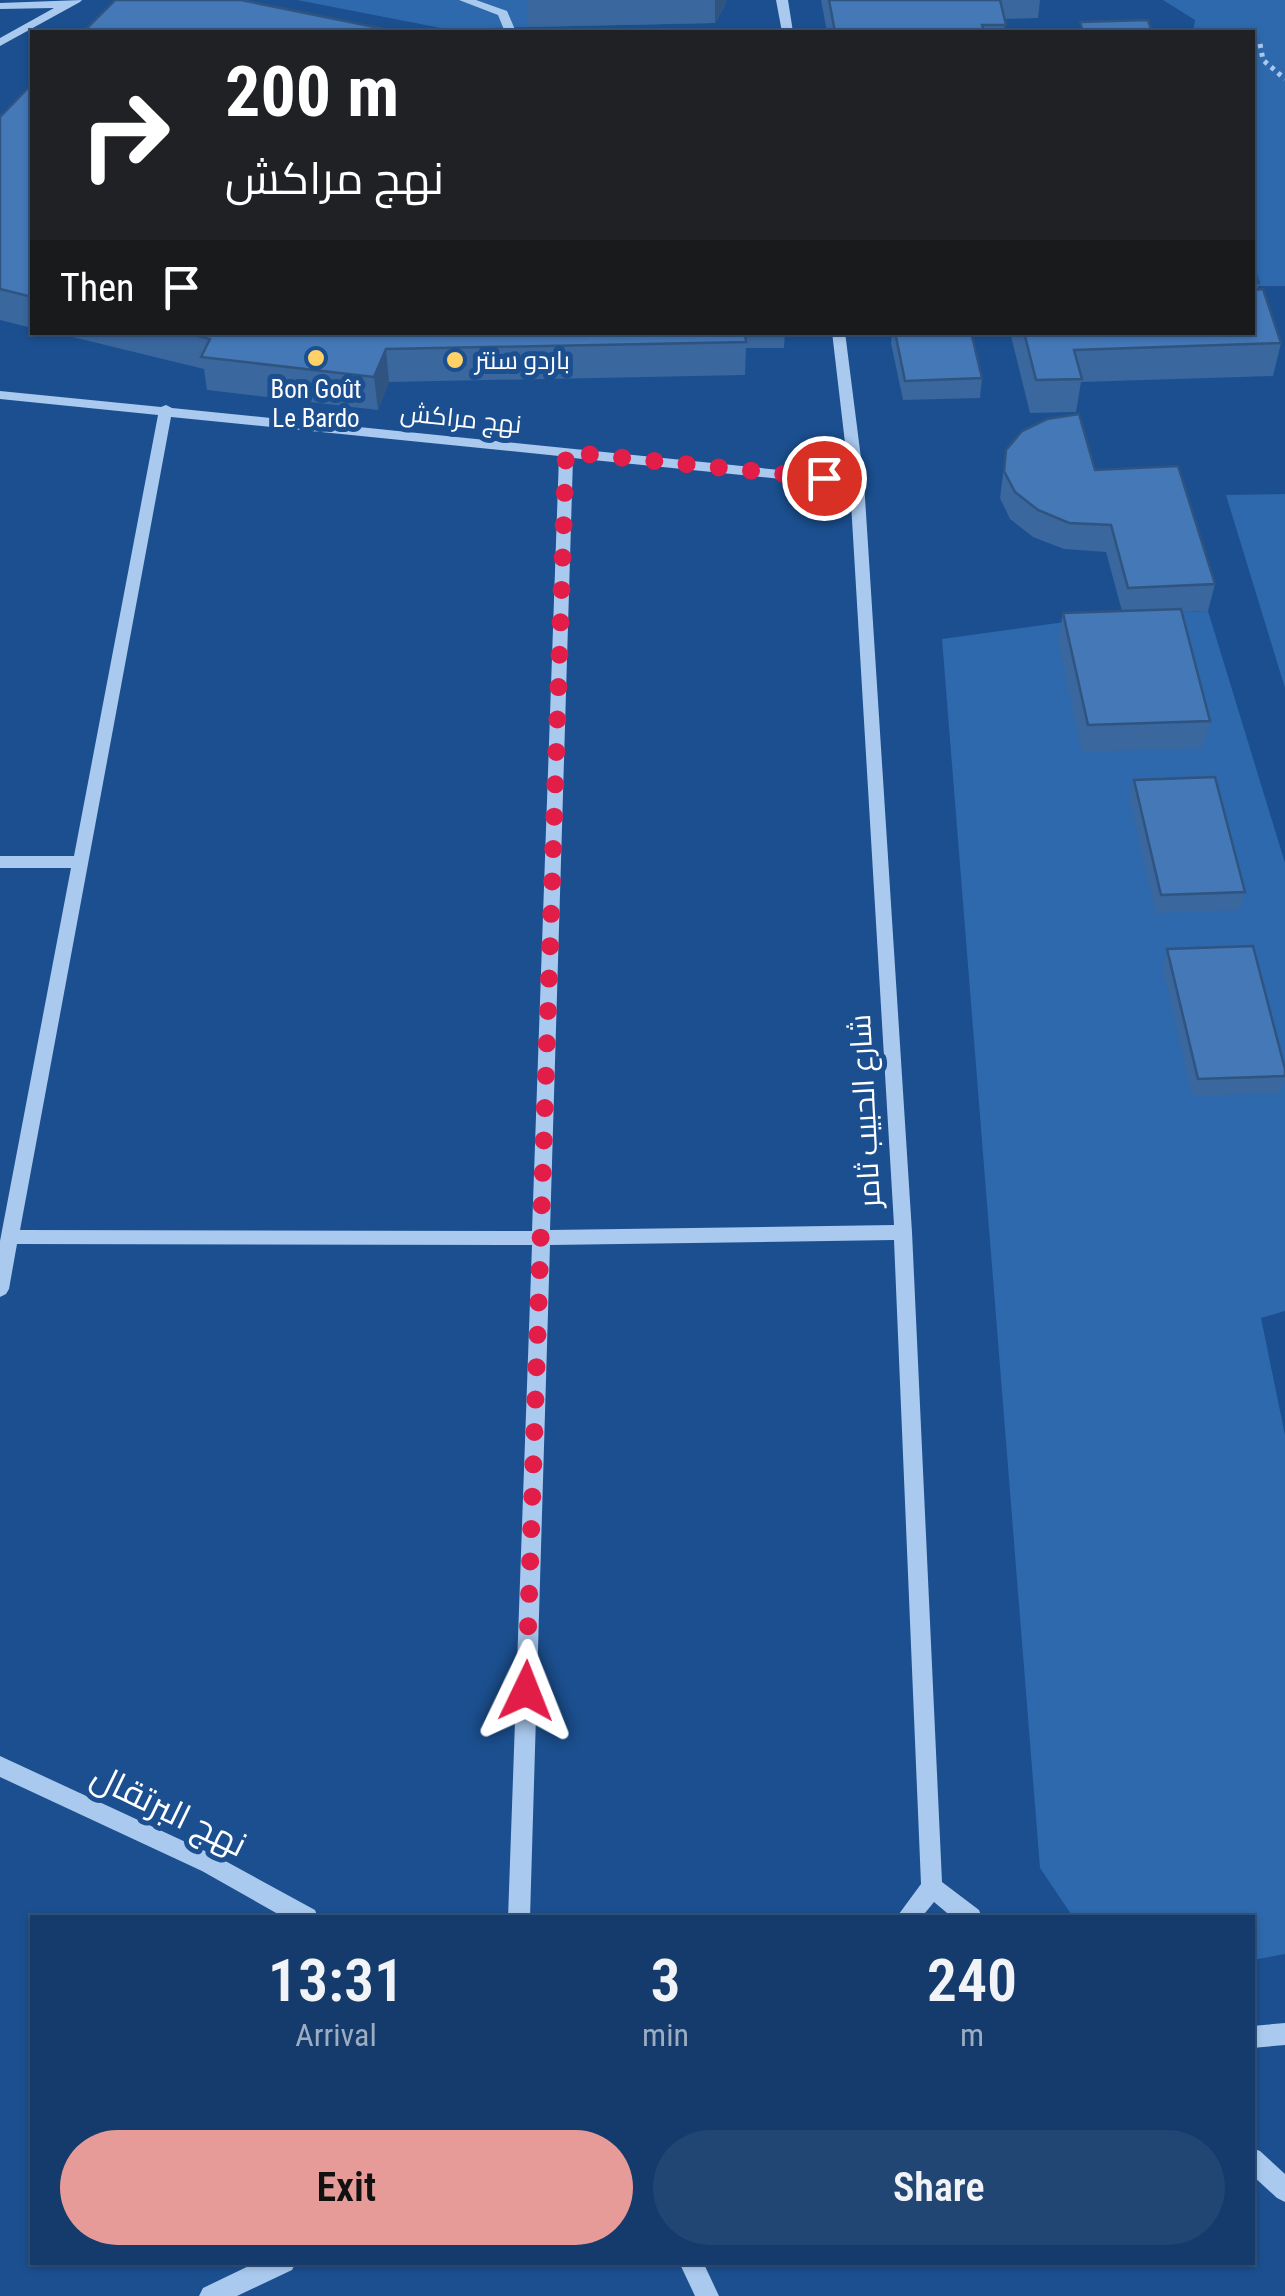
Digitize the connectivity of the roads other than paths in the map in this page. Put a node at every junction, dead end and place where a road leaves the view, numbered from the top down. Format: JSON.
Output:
{"nodes":[{"id":1,"x":465,"y":0,"type":"edge"},
{"id":2,"x":782,"y":0,"type":"edge"},
{"id":3,"x":72,"y":2,"type":"edge"},
{"id":4,"x":0,"y":6,"type":"edge"},
{"id":5,"x":509,"y":30,"type":"edge"},
{"id":6,"x":788,"y":30,"type":"edge"},
{"id":7,"x":0,"y":42,"type":"edge"},
{"id":8,"x":838,"y":335,"type":"edge"},
{"id":9,"x":0,"y":395,"type":"edge"},
{"id":10,"x":166,"y":409,"type":"junction"},
{"id":11,"x":566,"y":452,"type":"junction"},
{"id":12,"x":857,"y":482,"type":"junction"},
{"id":13,"x":0,"y":862,"type":"edge"},
{"id":14,"x":78,"y":862,"type":"junction"},
{"id":15,"x":903,"y":1232,"type":"junction"},
{"id":16,"x":11,"y":1237,"type":"junction"},
{"id":17,"x":540,"y":1238,"type":"junction"},
{"id":18,"x":0,"y":1289,"type":"edge"},
{"id":19,"x":0,"y":1766,"type":"edge"},
{"id":20,"x":932,"y":1888,"type":"junction"},
{"id":21,"x":302,"y":1915,"type":"edge"},
{"id":22,"x":519,"y":1915,"type":"edge"},
{"id":23,"x":910,"y":1915,"type":"edge"},
{"id":24,"x":967,"y":1915,"type":"edge"},
{"id":25,"x":1285,"y":2034,"type":"edge"},
{"id":26,"x":1255,"y":2038,"type":"edge"},
{"id":27,"x":1255,"y":2162,"type":"edge"},
{"id":28,"x":1285,"y":2190,"type":"edge"},
{"id":29,"x":277,"y":2265,"type":"edge"},
{"id":30,"x":692,"y":2265,"type":"edge"},
{"id":31,"x":210,"y":2296,"type":"edge"},
{"id":32,"x":707,"y":2296,"type":"edge"}],
"edges":[{"from":1,"to":5,"type":"street"},
{"from":2,"to":6,"type":"street"},
{"from":3,"to":4,"type":"street"},
{"from":3,"to":7,"type":"street"},
{"from":8,"to":12,"type":"street","name":"شارع الحبيب ثامر"},
{"from":9,"to":10,"type":"street","name":"نهج مراكش"},
{"from":10,"to":11,"type":"street","name":"نهج مراكش"},
{"from":10,"to":14,"type":"street"},
{"from":11,"to":12,"type":"street","name":"نهج مراكش"},
{"from":11,"to":17,"type":"street"},
{"from":12,"to":15,"type":"street","name":"شارع الحبيب ثامر"},
{"from":13,"to":14,"type":"street"},
{"from":14,"to":16,"type":"street"},
{"from":15,"to":17,"type":"street"},
{"from":15,"to":20,"type":"street","name":"شارع الحبيب ثامر"},
{"from":16,"to":17,"type":"street"},
{"from":16,"to":18,"type":"street"},
{"from":17,"to":22,"type":"street"},
{"from":19,"to":21,"type":"street","name":"نهج البرتقال"},
{"from":20,"to":23,"type":"street"},
{"from":20,"to":24,"type":"street"},
{"from":25,"to":26,"type":"street"},
{"from":27,"to":28,"type":"street"},
{"from":29,"to":31,"type":"street"},
{"from":30,"to":32,"type":"street"}]}
